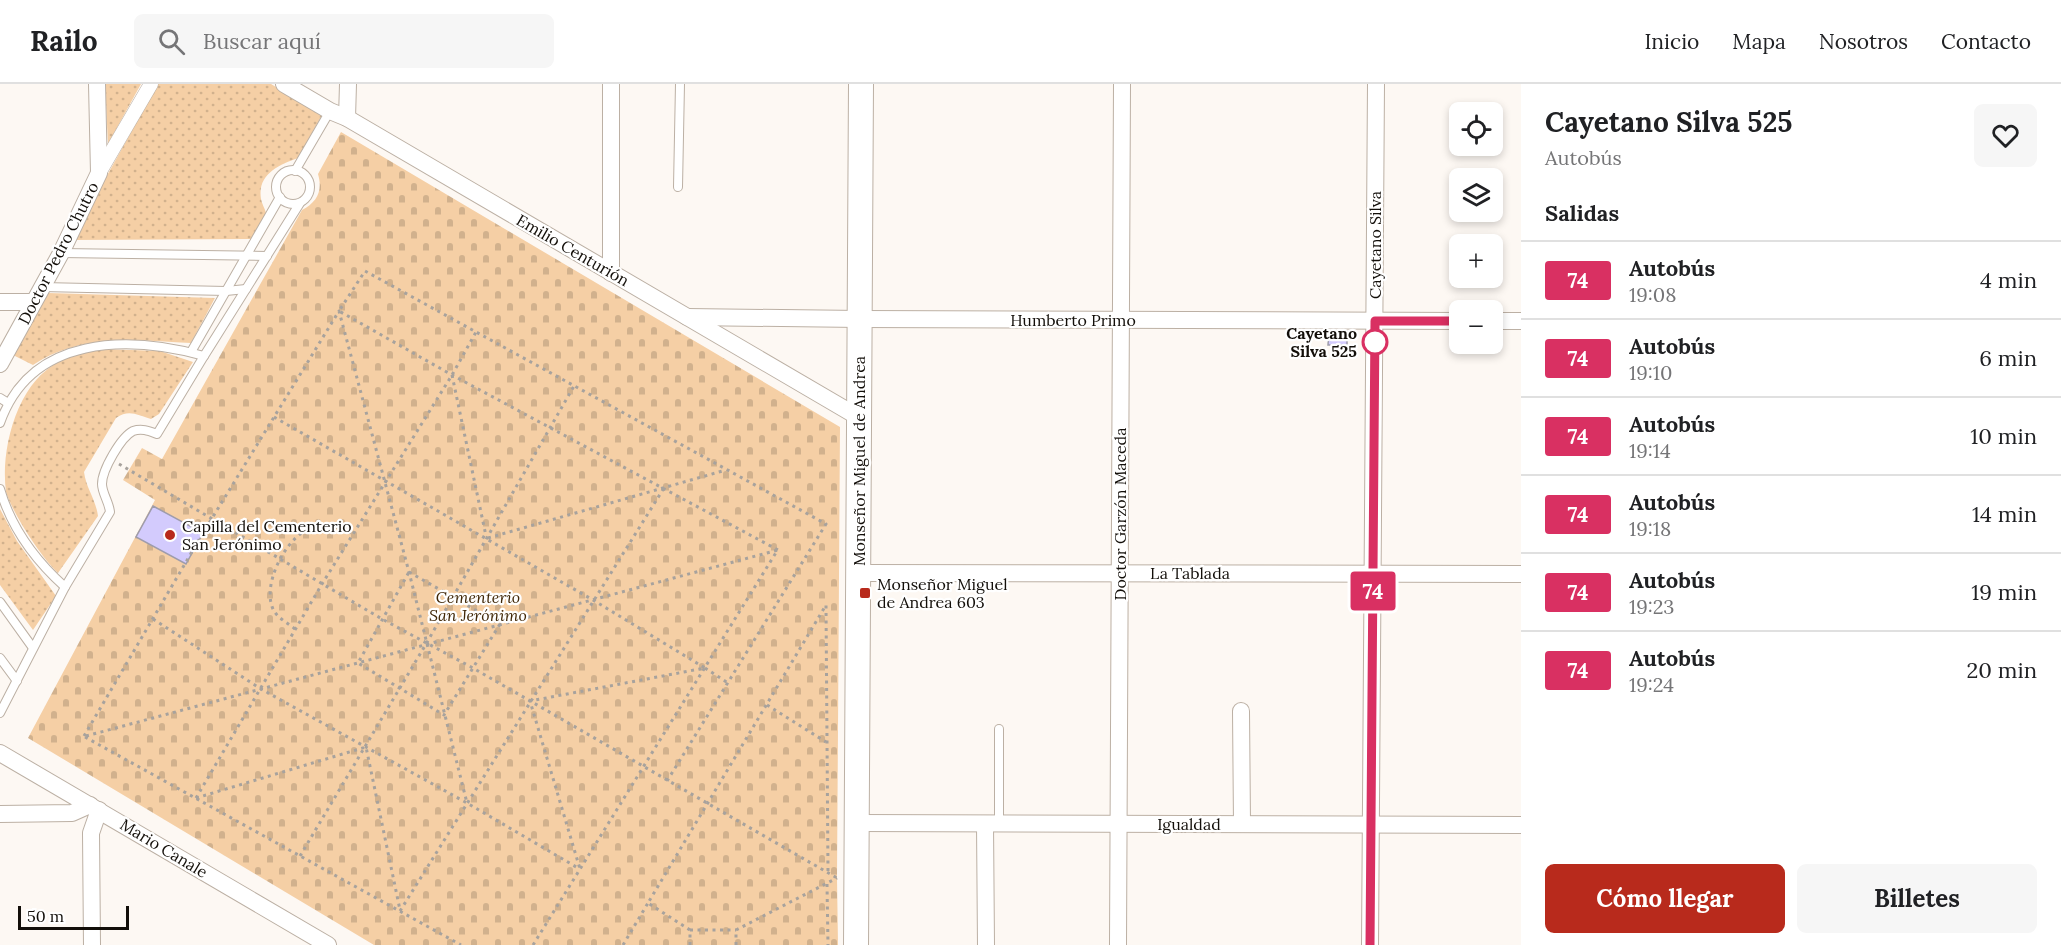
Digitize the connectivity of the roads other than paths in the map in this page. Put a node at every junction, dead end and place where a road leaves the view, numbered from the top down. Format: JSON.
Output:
{"nodes":[{"id":1,"x":97,"y":84,"type":"edge"},
{"id":2,"x":151,"y":84,"type":"edge"},
{"id":3,"x":284,"y":84,"type":"edge"},
{"id":4,"x":348,"y":84,"type":"edge"},
{"id":5,"x":611,"y":84,"type":"edge"},
{"id":6,"x":680,"y":84,"type":"edge"},
{"id":7,"x":861,"y":84,"type":"edge"},
{"id":8,"x":1122,"y":84,"type":"edge"},
{"id":9,"x":1377,"y":84,"type":"edge"},
{"id":10,"x":330,"y":111,"type":"junction"},
{"id":11,"x":347,"y":118,"type":"junction"},
{"id":12,"x":295,"y":171,"type":"junction"},
{"id":13,"x":99,"y":173,"type":"junction"},
{"id":14,"x":678,"y":187,"type":"dead end"},
{"id":15,"x":280,"y":197,"type":"junction"},
{"id":16,"x":300,"y":202,"type":"junction"},
{"id":17,"x":61,"y":253,"type":"junction"},
{"id":18,"x":246,"y":256,"type":"junction"},
{"id":19,"x":267,"y":256,"type":"junction"},
{"id":20,"x":611,"y":273,"type":"junction"},
{"id":21,"x":42,"y":287,"type":"junction"},
{"id":22,"x":246,"y":289,"type":"junction"},
{"id":23,"x":226,"y":291,"type":"junction"},
{"id":24,"x":0,"y":302,"type":"edge"},
{"id":25,"x":33,"y":302,"type":"junction"},
{"id":26,"x":687,"y":317,"type":"junction"},
{"id":27,"x":860,"y":319,"type":"junction"},
{"id":28,"x":1120,"y":320,"type":"junction"},
{"id":29,"x":1375,"y":321,"type":"junction"},
{"id":30,"x":1449,"y":321,"type":"edge"},
{"id":31,"x":1503,"y":321,"type":"edge"},
{"id":32,"x":1521,"y":321,"type":"edge"},
{"id":33,"x":191,"y":352,"type":"junction"},
{"id":34,"x":204,"y":356,"type":"junction"},
{"id":35,"x":0,"y":364,"type":"edge"},
{"id":36,"x":4,"y":401,"type":"edge"},
{"id":37,"x":860,"y":418,"type":"junction"},
{"id":38,"x":0,"y":423,"type":"edge"},
{"id":39,"x":0,"y":489,"type":"edge"},
{"id":40,"x":859,"y":573,"type":"junction"},
{"id":41,"x":1119,"y":573,"type":"junction"},
{"id":42,"x":1373,"y":573,"type":"junction"},
{"id":43,"x":1521,"y":574,"type":"edge"},
{"id":44,"x":65,"y":587,"type":"junction"},
{"id":45,"x":0,"y":602,"type":"edge"},
{"id":46,"x":33,"y":648,"type":"junction"},
{"id":47,"x":0,"y":658,"type":"edge"},
{"id":48,"x":17,"y":681,"type":"junction"},
{"id":49,"x":1241,"y":711,"type":"dead end"},
{"id":50,"x":0,"y":713,"type":"edge"},
{"id":51,"x":999,"y":729,"type":"dead end"},
{"id":52,"x":0,"y":753,"type":"edge"},
{"id":53,"x":95,"y":807,"type":"junction"},
{"id":54,"x":0,"y":814,"type":"edge"},
{"id":55,"x":858,"y":824,"type":"junction"},
{"id":56,"x":992,"y":824,"type":"junction"},
{"id":57,"x":1118,"y":824,"type":"junction"},
{"id":58,"x":1242,"y":824,"type":"junction"},
{"id":59,"x":1371,"y":824,"type":"junction"},
{"id":60,"x":1521,"y":825,"type":"edge"},
{"id":61,"x":93,"y":945,"type":"edge"},
{"id":62,"x":328,"y":945,"type":"edge"},
{"id":63,"x":856,"y":945,"type":"edge"},
{"id":64,"x":986,"y":945,"type":"edge"},
{"id":65,"x":1118,"y":945,"type":"edge"},
{"id":66,"x":1370,"y":945,"type":"edge"}],
"edges":[{"from":1,"to":13,"type":"street","name":"Doctor Pedro Chutro"},
{"from":2,"to":13,"type":"street","name":"Doctor Pedro Chutro"},
{"from":3,"to":10,"type":"street","name":"Emilio Centurión"},
{"from":4,"to":11,"type":"street"},
{"from":5,"to":20,"type":"street"},
{"from":6,"to":14,"type":"lane"},
{"from":7,"to":27,"type":"main road","name":"Monseñor Miguel de Andrea"},
{"from":8,"to":28,"type":"street","name":"Doctor Garzón Maceda"},
{"from":9,"to":29,"type":"street","name":"Cayetano Silva"},
{"from":10,"to":11,"type":"street","name":"Emilio Centurión"},
{"from":10,"to":12,"type":"lane"},
{"from":11,"to":20,"type":"street","name":"Emilio Centurión"},
{"from":12,"to":15,"type":"lane"},
{"from":12,"to":16,"type":"lane"},
{"from":13,"to":17,"type":"street","name":"Doctor Pedro Chutro"},
{"from":15,"to":16,"type":"lane"},
{"from":15,"to":18,"type":"lane"},
{"from":16,"to":19,"type":"lane"},
{"from":17,"to":18,"type":"lane"},
{"from":17,"to":21,"type":"street","name":"Doctor Pedro Chutro"},
{"from":18,"to":19,"type":"lane"},
{"from":18,"to":23,"type":"lane"},
{"from":19,"to":22,"type":"lane"},
{"from":20,"to":26,"type":"street","name":"Emilio Centurión"},
{"from":21,"to":23,"type":"lane"},
{"from":21,"to":25,"type":"street","name":"Doctor Pedro Chutro"},
{"from":22,"to":23,"type":"lane"},
{"from":22,"to":34,"type":"lane"},
{"from":23,"to":33,"type":"lane"},
{"from":24,"to":25,"type":"street"},
{"from":25,"to":35,"type":"street","name":"Doctor Pedro Chutro"},
{"from":26,"to":27,"type":"street","name":"Humberto Primo"},
{"from":26,"to":37,"type":"street","name":"Emilio Centurión"},
{"from":27,"to":28,"type":"street","name":"Humberto Primo"},
{"from":27,"to":37,"type":"main road","name":"Monseñor Miguel de Andrea"},
{"from":28,"to":29,"type":"street","name":"Humberto Primo"},
{"from":28,"to":41,"type":"street","name":"Doctor Garzón Maceda"},
{"from":29,"to":30,"type":"street","name":"Humberto Primo"},
{"from":29,"to":42,"type":"street","name":"Cayetano Silva"},
{"from":31,"to":32,"type":"street"},
{"from":33,"to":34,"type":"lane"},
{"from":33,"to":36,"type":"lane"},
{"from":34,"to":44,"type":"lane"},
{"from":36,"to":38,"type":"lane"},
{"from":37,"to":40,"type":"main road","name":"Monseñor Miguel de Andrea"},
{"from":39,"to":44,"type":"lane"},
{"from":40,"to":41,"type":"street","name":"La Tablada"},
{"from":40,"to":55,"type":"main road","name":"Monseñor Miguel de Andrea"},
{"from":41,"to":42,"type":"street","name":"La Tablada"},
{"from":41,"to":57,"type":"street","name":"Doctor Garzón Maceda"},
{"from":42,"to":43,"type":"street","name":"La Tablada"},
{"from":42,"to":59,"type":"street","name":"Cayetano Silva"},
{"from":44,"to":46,"type":"lane"},
{"from":45,"to":46,"type":"lane"},
{"from":46,"to":48,"type":"lane"},
{"from":47,"to":48,"type":"lane"},
{"from":48,"to":50,"type":"lane"},
{"from":49,"to":58,"type":"street"},
{"from":51,"to":56,"type":"lane"},
{"from":52,"to":53,"type":"street","name":"Mario Canale"},
{"from":53,"to":54,"type":"street"},
{"from":53,"to":61,"type":"street"},
{"from":53,"to":62,"type":"street","name":"Mario Canale"},
{"from":55,"to":56,"type":"street","name":"Igualdad"},
{"from":55,"to":63,"type":"main road","name":"Monseñor Miguel de Andrea"},
{"from":56,"to":57,"type":"street","name":"Igualdad"},
{"from":56,"to":64,"type":"street"},
{"from":57,"to":58,"type":"street","name":"Igualdad"},
{"from":57,"to":65,"type":"street","name":"Doctor Garzón Maceda"},
{"from":58,"to":59,"type":"street","name":"Igualdad"},
{"from":59,"to":60,"type":"street","name":"Igualdad"},
{"from":59,"to":66,"type":"street","name":"Cayetano Silva"}]}
